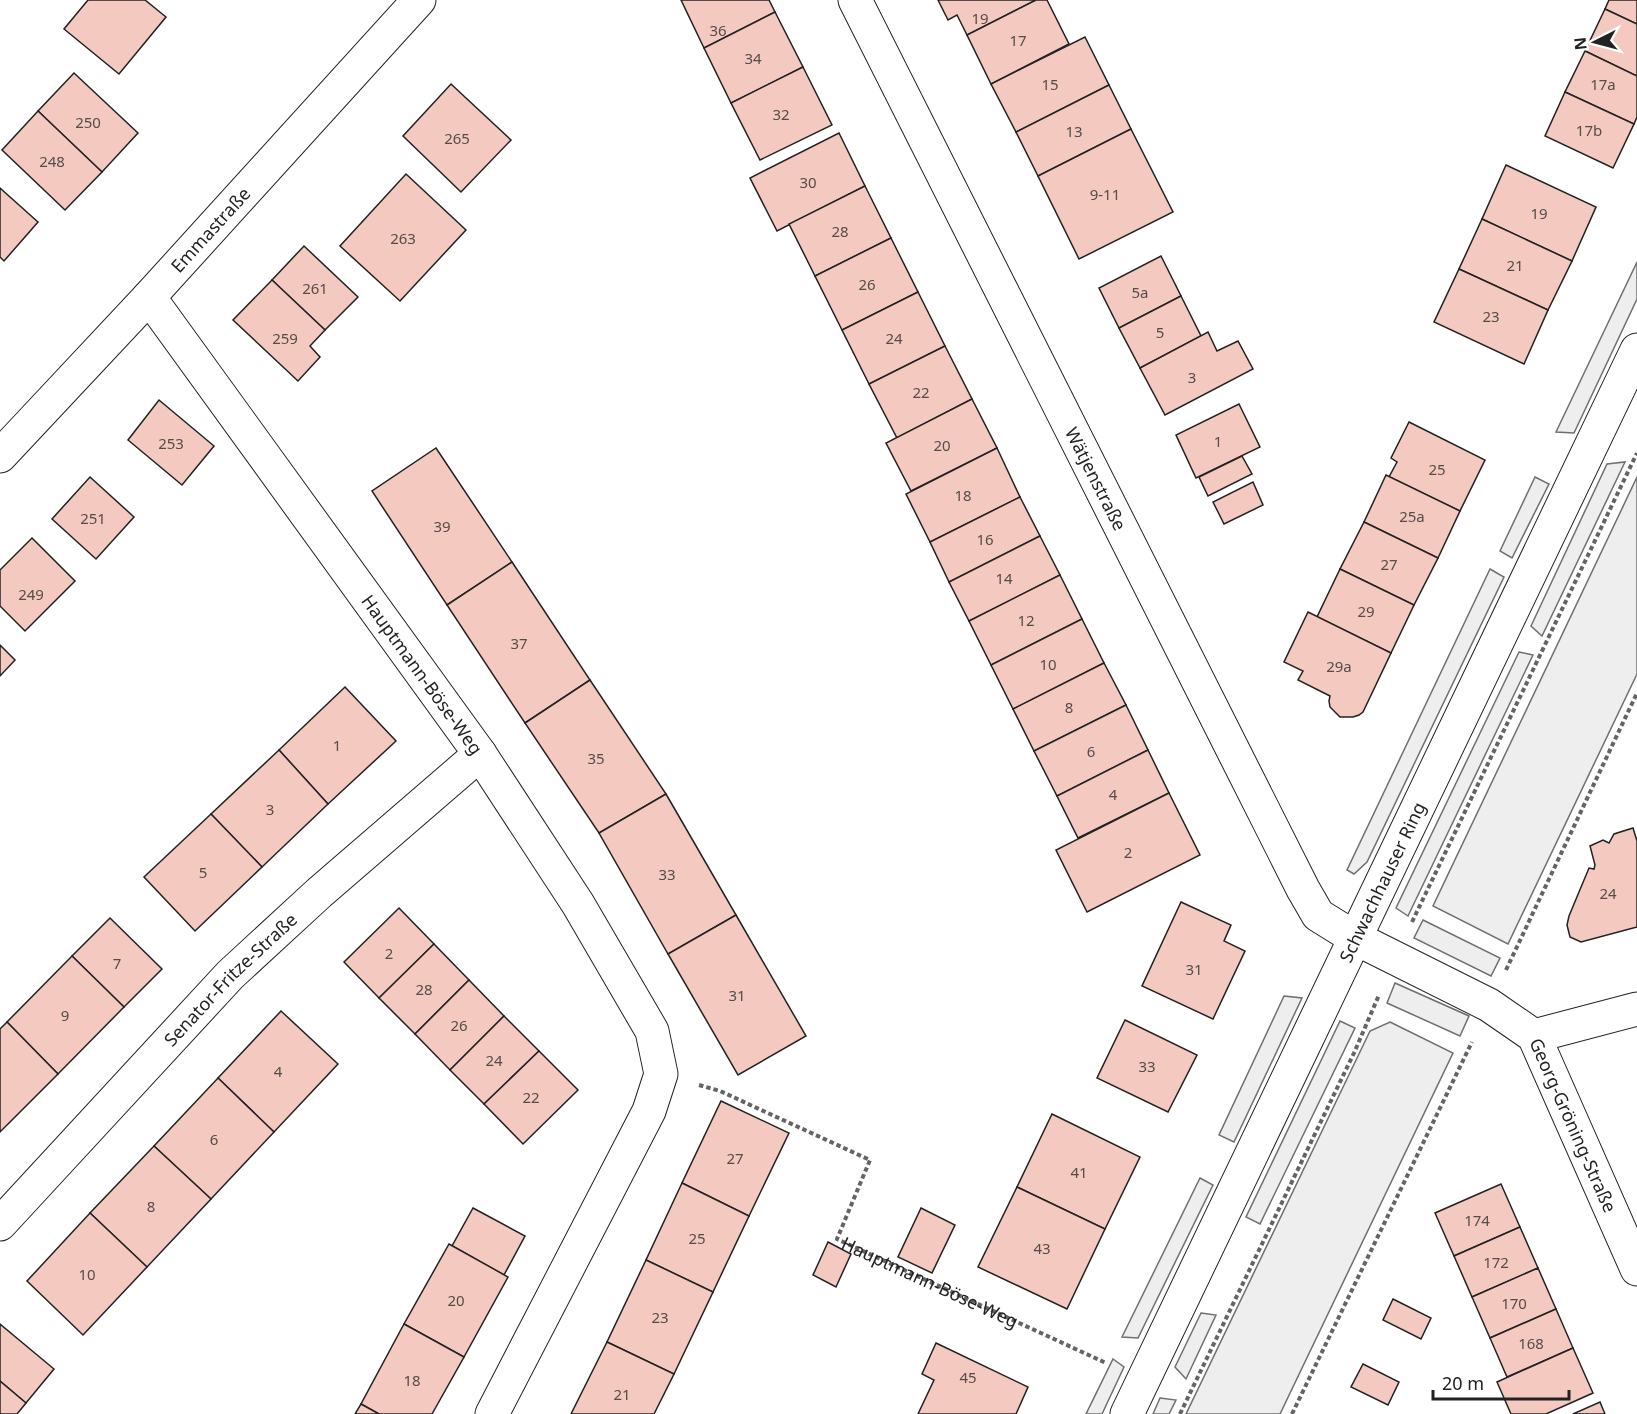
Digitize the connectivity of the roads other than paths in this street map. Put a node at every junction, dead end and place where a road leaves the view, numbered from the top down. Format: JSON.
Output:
{"nodes":[{"id":1,"x":419,"y":0,"type":"edge"},
{"id":2,"x":855,"y":0,"type":"edge"},
{"id":3,"x":149,"y":297,"type":"junction"},
{"id":4,"x":1637,"y":350,"type":"edge"},
{"id":5,"x":0,"y":456,"type":"edge"},
{"id":6,"x":480,"y":754,"type":"junction"},
{"id":7,"x":1355,"y":938,"type":"junction"},
{"id":8,"x":1637,"y":1008,"type":"edge"},
{"id":9,"x":1534,"y":1036,"type":"junction"},
{"id":10,"x":0,"y":1224,"type":"edge"},
{"id":11,"x":1637,"y":1269,"type":"edge"},
{"id":12,"x":492,"y":1414,"type":"edge"},
{"id":13,"x":1127,"y":1414,"type":"edge"}],
"edges":[{"from":1,"to":3,"type":"street","name":"Emmastraße"},
{"from":2,"to":7,"type":"street","name":"Wätjenstraße"},
{"from":3,"to":5,"type":"street","name":"Emmastraße"},
{"from":3,"to":6,"type":"street","name":"Hauptmann-Böse-Weg"},
{"from":4,"to":7,"type":"street","name":"Schwachhauser Ring"},
{"from":6,"to":10,"type":"street","name":"Senator-Fritze-Straße"},
{"from":6,"to":12,"type":"street","name":"Hauptmann-Böse-Weg"},
{"from":7,"to":9,"type":"street","name":"Georg-Gröning-Straße"},
{"from":7,"to":13,"type":"street","name":"Schwachhauser Ring"},
{"from":8,"to":9,"type":"street"},
{"from":9,"to":11,"type":"street","name":"Georg-Gröning-Straße"}]}
